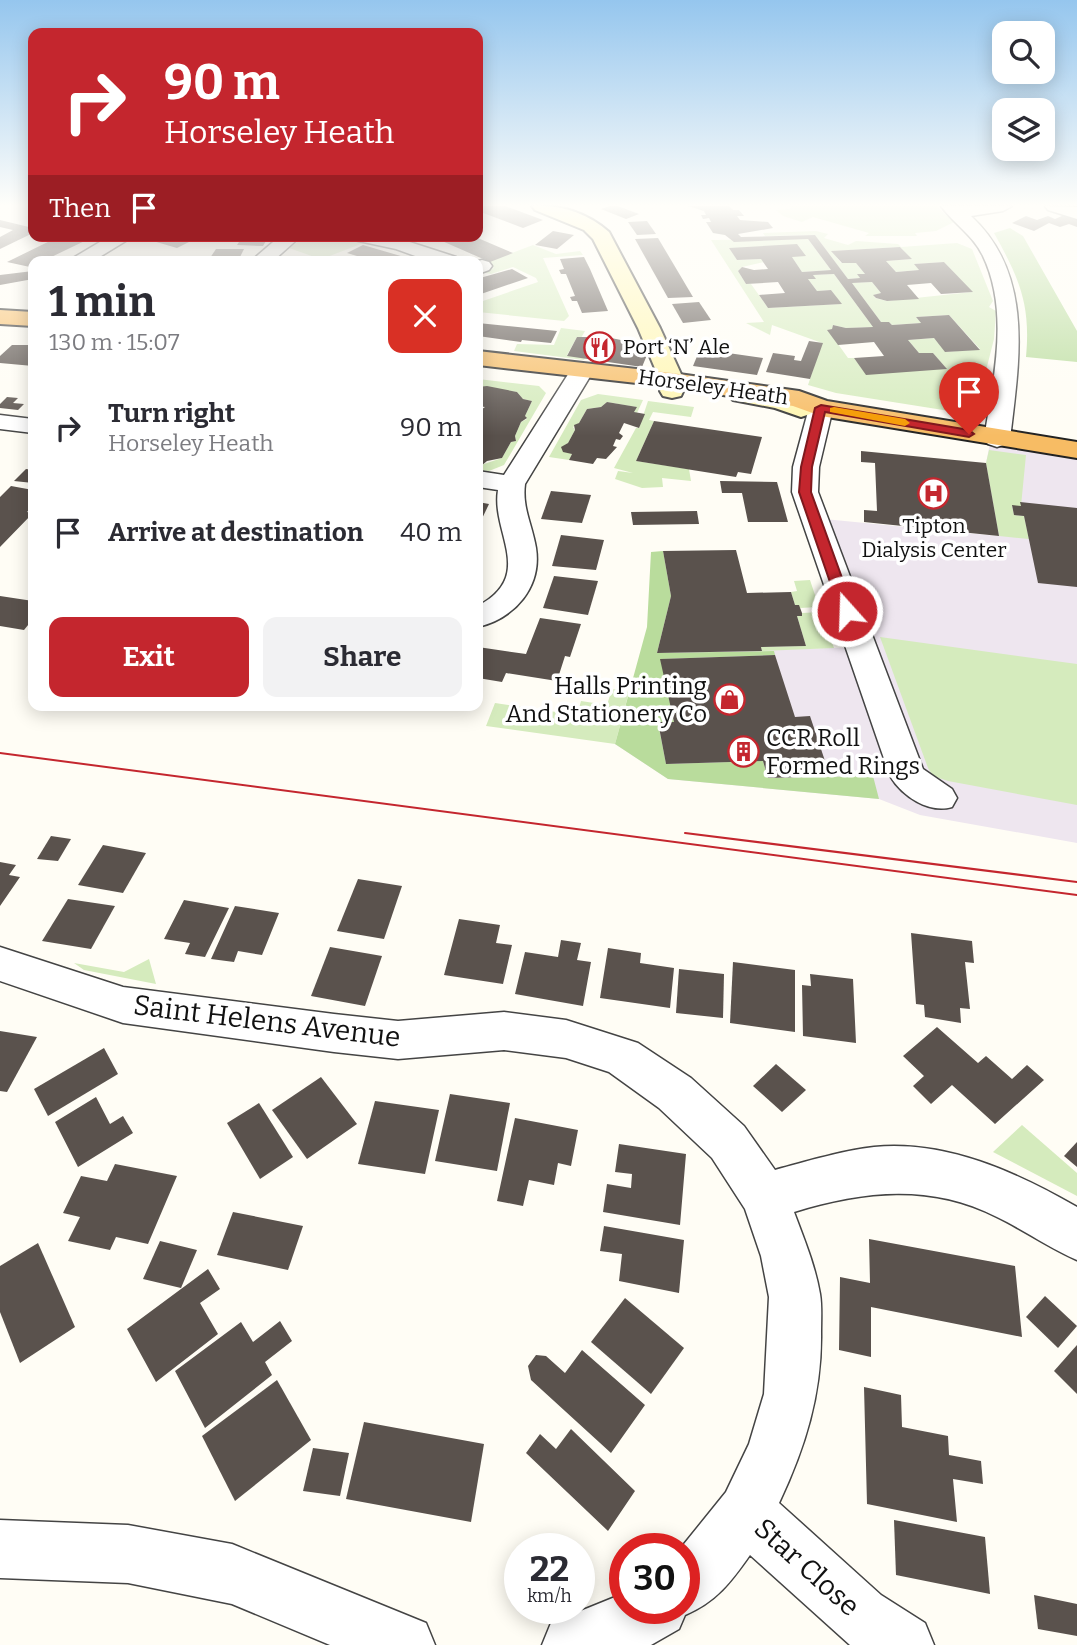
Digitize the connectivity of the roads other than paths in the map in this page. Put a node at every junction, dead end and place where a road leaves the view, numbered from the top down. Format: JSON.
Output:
{"nodes":[{"id":1,"x":624,"y":283,"type":"edge"},
{"id":2,"x":1004,"y":283,"type":"edge"},
{"id":3,"x":0,"y":317,"type":"edge"},
{"id":4,"x":28,"y":319,"type":"edge"},
{"id":5,"x":0,"y":325,"type":"edge"},
{"id":6,"x":28,"y":327,"type":"edge"},
{"id":7,"x":483,"y":359,"type":"edge"},
{"id":8,"x":483,"y":367,"type":"edge"},
{"id":9,"x":580,"y":374,"type":"junction"},
{"id":10,"x":673,"y":385,"type":"junction"},
{"id":11,"x":811,"y":409,"type":"junction"},
{"id":12,"x":0,"y":422,"type":"edge"},
{"id":13,"x":28,"y":425,"type":"edge"},
{"id":14,"x":997,"y":439,"type":"junction"},
{"id":15,"x":1076,"y":451,"type":"edge"},
{"id":16,"x":483,"y":480,"type":"edge"},
{"id":17,"x":512,"y":484,"type":"junction"},
{"id":18,"x":483,"y":615,"type":"edge"},
{"id":19,"x":939,"y":798,"type":"dead end"},
{"id":20,"x":0,"y":964,"type":"edge"},
{"id":21,"x":765,"y":1197,"type":"junction"},
{"id":22,"x":1077,"y":1235,"type":"edge"},
{"id":23,"x":746,"y":1512,"type":"junction"},
{"id":24,"x":0,"y":1549,"type":"edge"},
{"id":25,"x":700,"y":1571,"type":"edge"},
{"id":26,"x":628,"y":1624,"type":"edge"},
{"id":27,"x":404,"y":1645,"type":"edge"},
{"id":28,"x":573,"y":1645,"type":"edge"},
{"id":29,"x":903,"y":1645,"type":"edge"}],
"edges":[{"from":1,"to":10,"type":"main road"},
{"from":2,"to":14,"type":"street"},
{"from":3,"to":4,"type":"highway"},
{"from":5,"to":6,"type":"highway"},
{"from":7,"to":9,"type":"highway","name":"Horseley Heath"},
{"from":8,"to":9,"type":"highway","name":"Horseley Heath"},
{"from":9,"to":10,"type":"highway","name":"Horseley Heath"},
{"from":9,"to":17,"type":"street"},
{"from":10,"to":11,"type":"main road"},
{"from":11,"to":14,"type":"highway","name":"Horseley Heath"},
{"from":11,"to":19,"type":"street"},
{"from":12,"to":13,"type":"street"},
{"from":14,"to":15,"type":"highway","name":"Horseley Heath"},
{"from":16,"to":17,"type":"street"},
{"from":17,"to":18,"type":"street"},
{"from":20,"to":21,"type":"street","name":"Saint Helens Avenue"},
{"from":21,"to":22,"type":"street"},
{"from":21,"to":23,"type":"street","name":"Saint Helens Avenue"},
{"from":23,"to":25,"type":"street","name":"Saint Helens Avenue"},
{"from":23,"to":29,"type":"street","name":"Star Close"},
{"from":24,"to":27,"type":"street"},
{"from":26,"to":28,"type":"street"}]}
